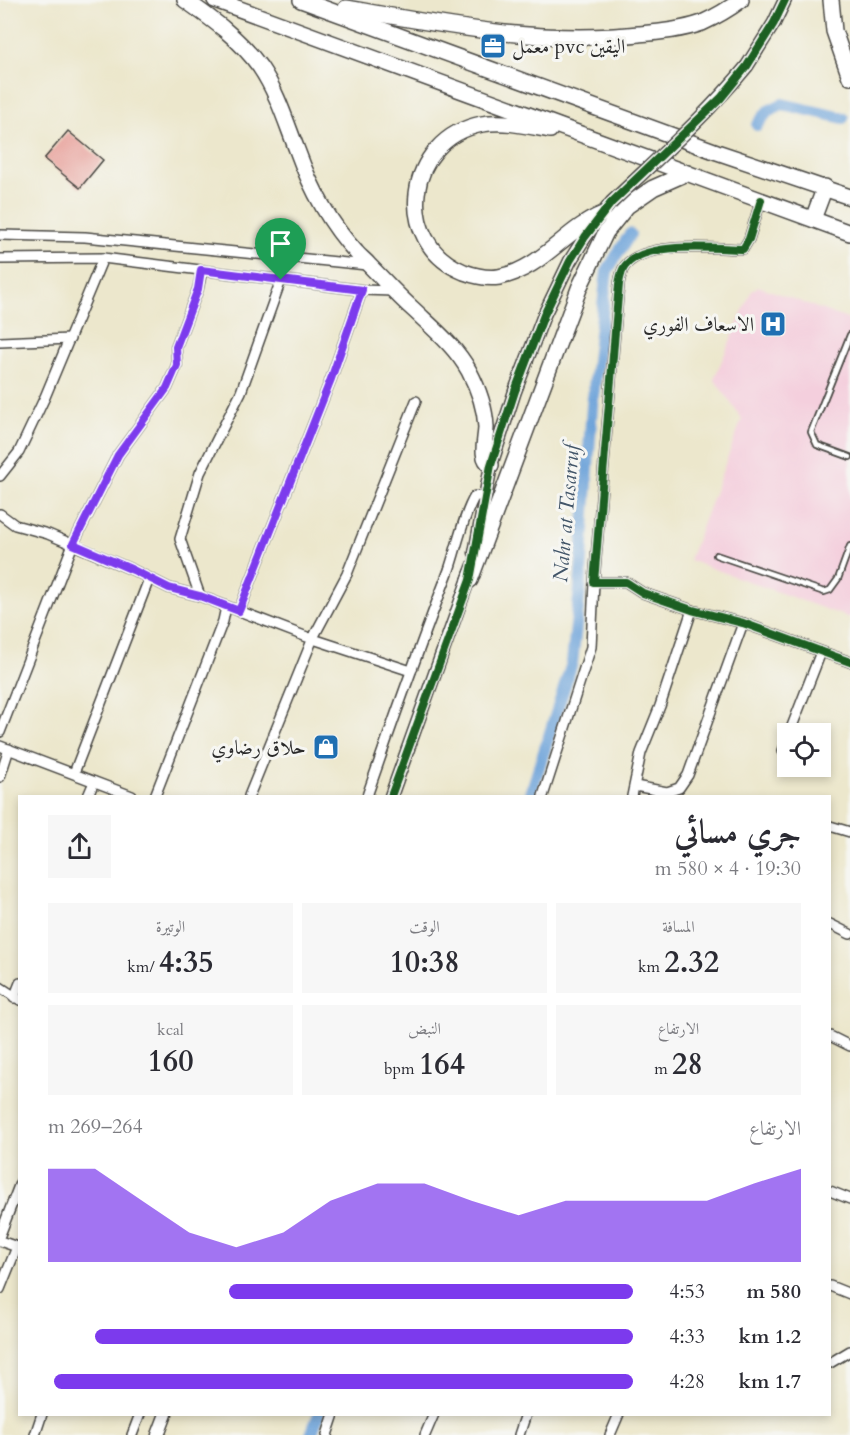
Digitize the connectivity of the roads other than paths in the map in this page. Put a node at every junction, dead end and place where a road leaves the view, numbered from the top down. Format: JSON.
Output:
{"nodes":[{"id":1,"x":185,"y":0,"type":"edge"},
{"id":2,"x":215,"y":0,"type":"edge"},
{"id":3,"x":741,"y":0,"type":"edge"},
{"id":4,"x":785,"y":0,"type":"edge"},
{"id":5,"x":831,"y":0,"type":"edge"},
{"id":6,"x":304,"y":1,"type":"edge"},
{"id":7,"x":850,"y":77,"type":"edge"},
{"id":8,"x":601,"y":140,"type":"junction"},
{"id":9,"x":687,"y":173,"type":"junction"},
{"id":10,"x":825,"y":187,"type":"junction"},
{"id":11,"x":850,"y":197,"type":"edge"},
{"id":12,"x":761,"y":200,"type":"junction"},
{"id":13,"x":607,"y":209,"type":"junction"},
{"id":14,"x":813,"y":219,"type":"junction"},
{"id":15,"x":850,"y":233,"type":"edge"},
{"id":16,"x":0,"y":235,"type":"edge"},
{"id":17,"x":136,"y":242,"type":"junction"},
{"id":18,"x":103,"y":258,"type":"junction"},
{"id":19,"x":0,"y":259,"type":"edge"},
{"id":20,"x":133,"y":262,"type":"junction"},
{"id":21,"x":370,"y":265,"type":"junction"},
{"id":22,"x":201,"y":270,"type":"junction"},
{"id":23,"x":281,"y":280,"type":"junction"},
{"id":24,"x":362,"y":290,"type":"junction"},
{"id":25,"x":393,"y":291,"type":"junction"},
{"id":26,"x":850,"y":335,"type":"edge"},
{"id":27,"x":70,"y":339,"type":"junction"},
{"id":28,"x":0,"y":342,"type":"edge"},
{"id":29,"x":416,"y":401,"type":"dead end"},
{"id":30,"x":850,"y":457,"type":"edge"},
{"id":31,"x":491,"y":465,"type":"junction"},
{"id":32,"x":1,"y":472,"type":"edge"},
{"id":33,"x":485,"y":496,"type":"junction"},
{"id":34,"x":0,"y":514,"type":"edge"},
{"id":35,"x":73,"y":544,"type":"junction"},
{"id":36,"x":850,"y":546,"type":"edge"},
{"id":37,"x":716,"y":555,"type":"dead end"},
{"id":38,"x":148,"y":579,"type":"junction"},
{"id":39,"x":470,"y":580,"type":"junction"},
{"id":40,"x":594,"y":582,"type":"junction"},
{"id":41,"x":200,"y":596,"type":"junction"},
{"id":42,"x":226,"y":607,"type":"junction"},
{"id":43,"x":692,"y":610,"type":"junction"},
{"id":44,"x":239,"y":611,"type":"junction"},
{"id":45,"x":743,"y":623,"type":"junction"},
{"id":46,"x":313,"y":638,"type":"junction"},
{"id":47,"x":821,"y":652,"type":"junction"},
{"id":48,"x":850,"y":662,"type":"edge"},
{"id":49,"x":411,"y":671,"type":"junction"},
{"id":50,"x":793,"y":723,"type":"edge"},
{"id":51,"x":0,"y":732,"type":"edge"},
{"id":52,"x":5,"y":747,"type":"edge"},
{"id":53,"x":74,"y":773,"type":"junction"},
{"id":54,"x":0,"y":777,"type":"edge"},
{"id":55,"x":94,"y":782,"type":"junction"},
{"id":56,"x":635,"y":786,"type":"junction"},
{"id":57,"x":88,"y":795,"type":"edge"},
{"id":58,"x":129,"y":795,"type":"edge"},
{"id":59,"x":155,"y":795,"type":"edge"},
{"id":60,"x":249,"y":795,"type":"edge"},
{"id":61,"x":367,"y":795,"type":"edge"},
{"id":62,"x":391,"y":795,"type":"edge"},
{"id":63,"x":543,"y":795,"type":"edge"},
{"id":64,"x":632,"y":795,"type":"edge"},
{"id":65,"x":831,"y":826,"type":"edge"},
{"id":66,"x":850,"y":832,"type":"edge"},
{"id":67,"x":831,"y":924,"type":"edge"},
{"id":68,"x":850,"y":934,"type":"edge"},
{"id":69,"x":1,"y":989,"type":"edge"},
{"id":70,"x":17,"y":999,"type":"edge"},
{"id":71,"x":831,"y":1036,"type":"edge"},
{"id":72,"x":850,"y":1046,"type":"edge"},
{"id":73,"x":18,"y":1188,"type":"edge"},
{"id":74,"x":831,"y":1191,"type":"edge"},
{"id":75,"x":850,"y":1199,"type":"edge"},
{"id":76,"x":0,"y":1235,"type":"edge"},
{"id":77,"x":0,"y":1241,"type":"edge"},
{"id":78,"x":18,"y":1248,"type":"edge"},
{"id":79,"x":831,"y":1286,"type":"edge"},
{"id":80,"x":0,"y":1289,"type":"edge"},
{"id":81,"x":850,"y":1294,"type":"edge"},
{"id":82,"x":850,"y":1351,"type":"edge"},
{"id":83,"x":831,"y":1362,"type":"edge"},
{"id":84,"x":41,"y":1416,"type":"edge"},
{"id":85,"x":139,"y":1416,"type":"edge"},
{"id":86,"x":165,"y":1416,"type":"edge"},
{"id":87,"x":333,"y":1416,"type":"edge"},
{"id":88,"x":433,"y":1416,"type":"edge"},
{"id":89,"x":525,"y":1416,"type":"edge"},
{"id":90,"x":618,"y":1416,"type":"edge"},
{"id":91,"x":34,"y":1435,"type":"edge"},
{"id":92,"x":132,"y":1435,"type":"edge"},
{"id":93,"x":158,"y":1435,"type":"edge"},
{"id":94,"x":327,"y":1435,"type":"edge"},
{"id":95,"x":425,"y":1435,"type":"edge"},
{"id":96,"x":519,"y":1435,"type":"edge"},
{"id":97,"x":610,"y":1435,"type":"edge"}],
"edges":[{"from":1,"to":21,"type":"highway"},
{"from":2,"to":8,"type":"highway"},
{"from":3,"to":6,"type":"highway"},
{"from":4,"to":13,"type":"street","bridge":true},
{"from":5,"to":7,"type":"highway"},
{"from":6,"to":10,"type":"highway"},
{"from":8,"to":9,"type":"highway"},
{"from":8,"to":13,"type":"highway"},
{"from":9,"to":12,"type":"highway"},
{"from":9,"to":39,"type":"highway"},
{"from":10,"to":11,"type":"highway"},
{"from":10,"to":14,"type":"highway"},
{"from":12,"to":14,"type":"highway"},
{"from":12,"to":40,"type":"street"},
{"from":13,"to":31,"type":"street"},
{"from":14,"to":15,"type":"highway"},
{"from":16,"to":17,"type":"street"},
{"from":17,"to":20,"type":"street"},
{"from":17,"to":21,"type":"street"},
{"from":18,"to":19,"type":"street"},
{"from":18,"to":20,"type":"street"},
{"from":18,"to":27,"type":"street"},
{"from":20,"to":22,"type":"street"},
{"from":21,"to":25,"type":"highway"},
{"from":22,"to":23,"type":"street"},
{"from":22,"to":35,"type":"street"},
{"from":23,"to":24,"type":"street"},
{"from":23,"to":41,"type":"street"},
{"from":24,"to":25,"type":"street"},
{"from":24,"to":44,"type":"street"},
{"from":25,"to":31,"type":"highway"},
{"from":26,"to":30,"type":"lane"},
{"from":27,"to":28,"type":"street"},
{"from":27,"to":32,"type":"street"},
{"from":29,"to":46,"type":"street"},
{"from":31,"to":33,"type":"street"},
{"from":33,"to":39,"type":"street"},
{"from":33,"to":49,"type":"street"},
{"from":34,"to":35,"type":"street"},
{"from":35,"to":38,"type":"street"},
{"from":35,"to":51,"type":"street"},
{"from":36,"to":37,"type":"lane"},
{"from":38,"to":41,"type":"street"},
{"from":38,"to":53,"type":"street"},
{"from":39,"to":62,"type":"street"},
{"from":40,"to":43,"type":"street"},
{"from":40,"to":63,"type":"street"},
{"from":41,"to":42,"type":"street"},
{"from":42,"to":44,"type":"street"},
{"from":42,"to":59,"type":"street"},
{"from":43,"to":45,"type":"street"},
{"from":43,"to":56,"type":"street"},
{"from":44,"to":46,"type":"street"},
{"from":45,"to":47,"type":"street"},
{"from":45,"to":56,"type":"street"},
{"from":46,"to":49,"type":"street"},
{"from":46,"to":60,"type":"street"},
{"from":47,"to":48,"type":"street"},
{"from":47,"to":50,"type":"street"},
{"from":49,"to":61,"type":"street"},
{"from":52,"to":53,"type":"street"},
{"from":52,"to":54,"type":"street"},
{"from":53,"to":55,"type":"street"},
{"from":55,"to":57,"type":"street"},
{"from":55,"to":58,"type":"street"},
{"from":56,"to":64,"type":"street"},
{"from":65,"to":66,"type":"street"},
{"from":67,"to":68,"type":"street"},
{"from":69,"to":70,"type":"street"},
{"from":71,"to":72,"type":"street"},
{"from":73,"to":76,"type":"street"},
{"from":74,"to":75,"type":"street"},
{"from":77,"to":78,"type":"street"},
{"from":78,"to":80,"type":"street"},
{"from":79,"to":81,"type":"street"},
{"from":82,"to":83,"type":"street"},
{"from":84,"to":91,"type":"street"},
{"from":85,"to":92,"type":"street"},
{"from":86,"to":93,"type":"street"},
{"from":87,"to":94,"type":"street"},
{"from":88,"to":95,"type":"street"},
{"from":89,"to":96,"type":"street"},
{"from":90,"to":97,"type":"street"}]}
